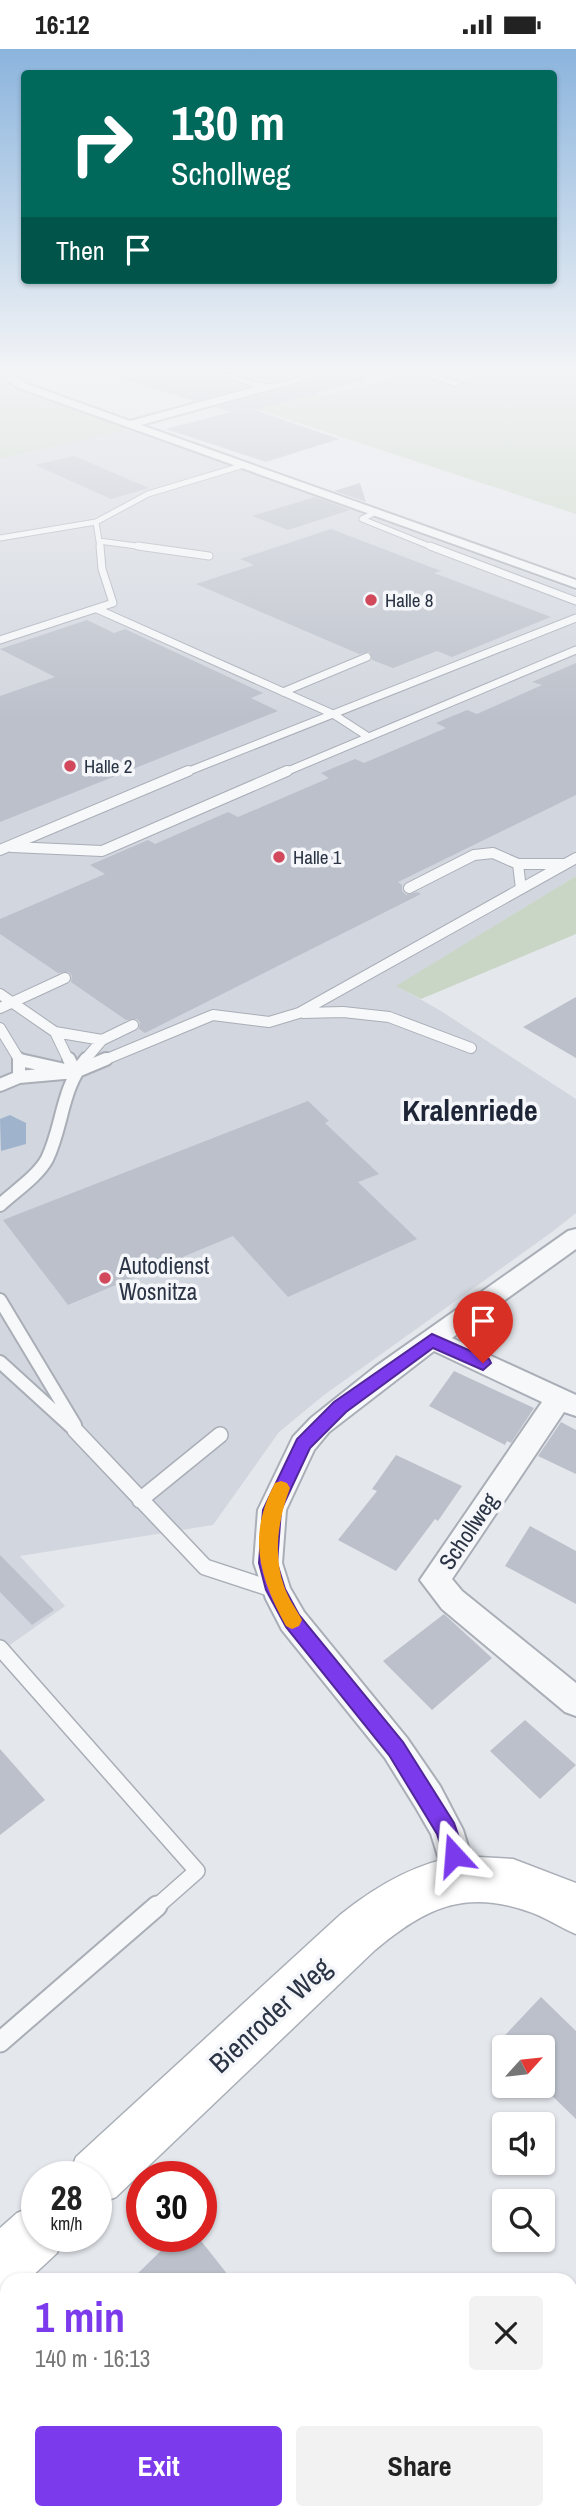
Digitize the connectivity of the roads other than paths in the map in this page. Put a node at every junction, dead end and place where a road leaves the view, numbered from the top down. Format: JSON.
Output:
{"nodes":[{"id":1,"x":167,"y":488,"type":"edge"},
{"id":2,"x":309,"y":488,"type":"edge"},
{"id":3,"x":376,"y":512,"type":"junction"},
{"id":4,"x":96,"y":522,"type":"junction"},
{"id":5,"x":0,"y":538,"type":"edge"},
{"id":6,"x":99,"y":541,"type":"junction"},
{"id":7,"x":208,"y":556,"type":"dead end"},
{"id":8,"x":576,"y":584,"type":"edge"},
{"id":9,"x":576,"y":601,"type":"edge"},
{"id":10,"x":97,"y":609,"type":"junction"},
{"id":11,"x":576,"y":618,"type":"edge"},
{"id":12,"x":0,"y":640,"type":"edge"},
{"id":13,"x":576,"y":650,"type":"edge"},
{"id":14,"x":367,"y":657,"type":"dead end"},
{"id":15,"x":283,"y":692,"type":"junction"},
{"id":16,"x":333,"y":714,"type":"junction"},
{"id":17,"x":367,"y":736,"type":"junction"},
{"id":18,"x":4,"y":848,"type":"edge"},
{"id":19,"x":576,"y":858,"type":"edge"},
{"id":20,"x":518,"y":864,"type":"junction"},
{"id":21,"x":566,"y":864,"type":"junction"},
{"id":22,"x":409,"y":888,"type":"dead end"},
{"id":23,"x":521,"y":889,"type":"junction"},
{"id":24,"x":65,"y":978,"type":"dead end"},
{"id":25,"x":0,"y":994,"type":"edge"},
{"id":26,"x":12,"y":1003,"type":"junction"},
{"id":27,"x":0,"y":1008,"type":"edge"},
{"id":28,"x":299,"y":1013,"type":"junction"},
{"id":29,"x":133,"y":1024,"type":"dead end"},
{"id":30,"x":0,"y":1028,"type":"edge"},
{"id":31,"x":55,"y":1032,"type":"junction"},
{"id":32,"x":102,"y":1040,"type":"junction"},
{"id":33,"x":471,"y":1048,"type":"dead end"},
{"id":34,"x":20,"y":1060,"type":"junction"},
{"id":35,"x":75,"y":1072,"type":"junction"},
{"id":36,"x":50,"y":1075,"type":"junction"},
{"id":37,"x":19,"y":1077,"type":"junction"},
{"id":38,"x":0,"y":1085,"type":"edge"},
{"id":39,"x":66,"y":1092,"type":"junction"},
{"id":40,"x":0,"y":1205,"type":"edge"},
{"id":41,"x":576,"y":1237,"type":"edge"},
{"id":42,"x":0,"y":1300,"type":"edge"},
{"id":43,"x":432,"y":1340,"type":"junction"},
{"id":44,"x":0,"y":1362,"type":"edge"},
{"id":45,"x":567,"y":1402,"type":"edge"},
{"id":46,"x":219,"y":1435,"type":"dead end"},
{"id":47,"x":83,"y":1437,"type":"junction"},
{"id":48,"x":139,"y":1500,"type":"junction"},
{"id":49,"x":276,"y":1590,"type":"junction"},
{"id":50,"x":0,"y":1648,"type":"edge"},
{"id":51,"x":576,"y":1702,"type":"edge"},
{"id":52,"x":461,"y":1879,"type":"junction"},
{"id":53,"x":573,"y":1905,"type":"edge"},
{"id":54,"x":0,"y":2042,"type":"edge"},
{"id":55,"x":112,"y":2163,"type":"edge"},
{"id":56,"x":21,"y":2248,"type":"edge"},
{"id":57,"x":0,"y":2267,"type":"edge"}],
"edges":[{"from":1,"to":4,"type":"lane"},
{"from":2,"to":3,"type":"street"},
{"from":3,"to":8,"type":"street"},
{"from":3,"to":9,"type":"lane"},
{"from":4,"to":5,"type":"lane"},
{"from":4,"to":6,"type":"lane"},
{"from":6,"to":7,"type":"lane"},
{"from":6,"to":10,"type":"lane"},
{"from":10,"to":12,"type":"lane"},
{"from":10,"to":15,"type":"lane"},
{"from":11,"to":16,"type":"lane"},
{"from":13,"to":17,"type":"lane"},
{"from":14,"to":15,"type":"lane"},
{"from":15,"to":16,"type":"lane"},
{"from":16,"to":17,"type":"lane"},
{"from":16,"to":18,"type":"lane"},
{"from":17,"to":18,"type":"lane"},
{"from":19,"to":21,"type":"lane"},
{"from":20,"to":21,"type":"lane"},
{"from":20,"to":22,"type":"lane"},
{"from":20,"to":23,"type":"lane"},
{"from":21,"to":23,"type":"lane"},
{"from":23,"to":28,"type":"lane"},
{"from":24,"to":26,"type":"lane"},
{"from":25,"to":26,"type":"lane"},
{"from":26,"to":27,"type":"lane"},
{"from":26,"to":31,"type":"lane"},
{"from":28,"to":33,"type":"lane"},
{"from":28,"to":35,"type":"lane"},
{"from":29,"to":32,"type":"lane"},
{"from":30,"to":34,"type":"lane"},
{"from":31,"to":32,"type":"lane"},
{"from":31,"to":35,"type":"lane"},
{"from":32,"to":35,"type":"lane"},
{"from":34,"to":35,"type":"lane"},
{"from":34,"to":37,"type":"lane"},
{"from":35,"to":36,"type":"lane"},
{"from":35,"to":39,"type":"lane"},
{"from":36,"to":37,"type":"lane"},
{"from":36,"to":39,"type":"lane"},
{"from":37,"to":38,"type":"lane"},
{"from":39,"to":40,"type":"lane"},
{"from":41,"to":43,"type":"street"},
{"from":42,"to":47,"type":"lane"},
{"from":43,"to":45,"type":"street","name":"Schollweg"},
{"from":43,"to":49,"type":"street"},
{"from":44,"to":47,"type":"lane"},
{"from":45,"to":51,"type":"street","name":"Schollweg"},
{"from":46,"to":48,"type":"lane"},
{"from":47,"to":48,"type":"lane"},
{"from":48,"to":49,"type":"lane"},
{"from":49,"to":52,"type":"street"},
{"from":50,"to":54,"type":"lane"},
{"from":52,"to":53,"type":"main road","name":"Bienroder Weg"},
{"from":52,"to":55,"type":"main road","name":"Bienroder Weg"},
{"from":56,"to":57,"type":"main road"}]}
